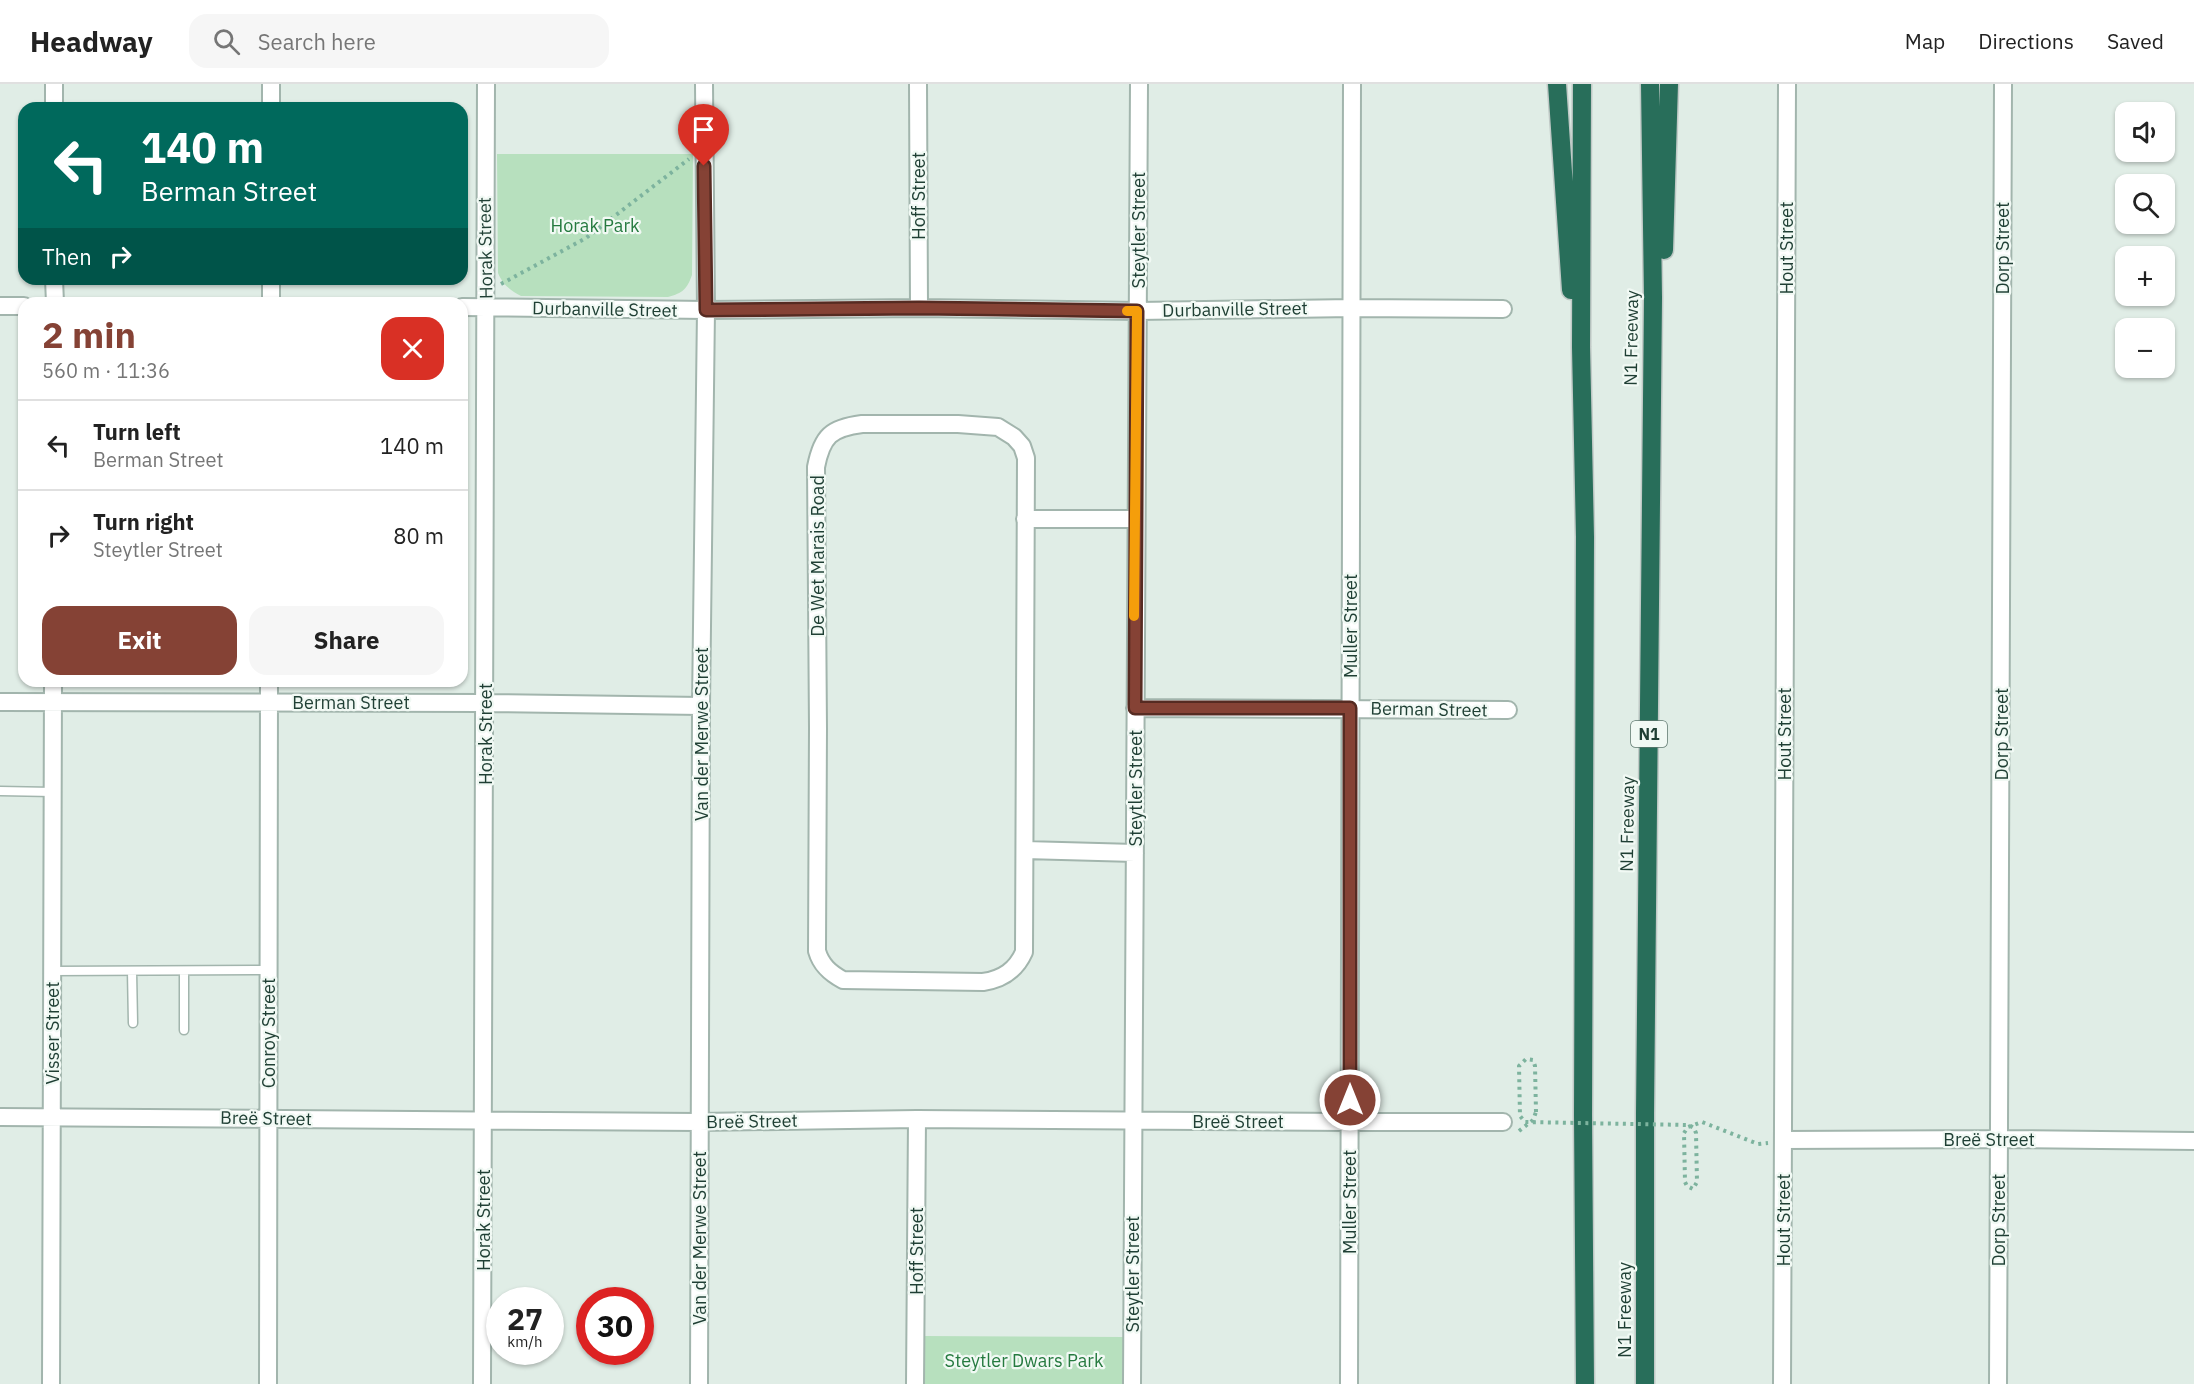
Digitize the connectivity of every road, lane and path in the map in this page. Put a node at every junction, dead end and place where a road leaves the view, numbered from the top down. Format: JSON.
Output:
{"nodes":[{"id":1,"x":54,"y":84,"type":"edge"},
{"id":2,"x":271,"y":84,"type":"edge"},
{"id":3,"x":486,"y":84,"type":"edge"},
{"id":4,"x":704,"y":84,"type":"edge"},
{"id":5,"x":918,"y":84,"type":"edge"},
{"id":6,"x":1138,"y":84,"type":"edge"},
{"id":7,"x":1352,"y":84,"type":"edge"},
{"id":8,"x":1557,"y":84,"type":"edge"},
{"id":9,"x":1582,"y":84,"type":"edge"},
{"id":10,"x":1650,"y":84,"type":"edge"},
{"id":11,"x":1669,"y":84,"type":"edge"},
{"id":12,"x":1787,"y":84,"type":"edge"},
{"id":13,"x":2003,"y":84,"type":"edge"},
{"id":14,"x":54,"y":102,"type":"edge"},
{"id":15,"x":271,"y":102,"type":"edge"},
{"id":16,"x":704,"y":148,"type":"junction"},
{"id":17,"x":1653,"y":298,"type":"junction"},
{"id":18,"x":486,"y":300,"type":"junction"},
{"id":19,"x":468,"y":305,"type":"edge"},
{"id":20,"x":0,"y":306,"type":"edge"},
{"id":21,"x":18,"y":306,"type":"edge"},
{"id":22,"x":919,"y":308,"type":"junction"},
{"id":23,"x":1352,"y":308,"type":"junction"},
{"id":24,"x":1503,"y":309,"type":"dead end"},
{"id":25,"x":706,"y":310,"type":"junction"},
{"id":26,"x":1137,"y":311,"type":"junction"},
{"id":27,"x":1581,"y":347,"type":"junction"},
{"id":28,"x":1025,"y":519,"type":"junction"},
{"id":29,"x":1136,"y":519,"type":"junction"},
{"id":30,"x":53,"y":687,"type":"edge"},
{"id":31,"x":269,"y":687,"type":"edge"},
{"id":32,"x":0,"y":702,"type":"edge"},
{"id":33,"x":269,"y":702,"type":"junction"},
{"id":34,"x":53,"y":703,"type":"junction"},
{"id":35,"x":485,"y":703,"type":"junction"},
{"id":36,"x":701,"y":706,"type":"junction"},
{"id":37,"x":1135,"y":708,"type":"junction"},
{"id":38,"x":1350,"y":708,"type":"junction"},
{"id":39,"x":1508,"y":710,"type":"dead end"},
{"id":40,"x":0,"y":791,"type":"edge"},
{"id":41,"x":53,"y":792,"type":"junction"},
{"id":42,"x":1025,"y":850,"type":"junction"},
{"id":43,"x":1135,"y":853,"type":"junction"},
{"id":44,"x":268,"y":970,"type":"junction"},
{"id":45,"x":52,"y":971,"type":"junction"},
{"id":46,"x":132,"y":971,"type":"junction"},
{"id":47,"x":184,"y":971,"type":"junction"},
{"id":48,"x":134,"y":1023,"type":"dead end"},
{"id":49,"x":184,"y":1030,"type":"dead end"},
{"id":50,"x":1536,"y":1112,"type":"dead end"},
{"id":51,"x":0,"y":1117,"type":"edge"},
{"id":52,"x":52,"y":1117,"type":"junction"},
{"id":53,"x":267,"y":1118,"type":"junction"},
{"id":54,"x":483,"y":1119,"type":"junction"},
{"id":55,"x":917,"y":1119,"type":"junction"},
{"id":56,"x":1133,"y":1121,"type":"junction"},
{"id":57,"x":699,"y":1122,"type":"junction"},
{"id":58,"x":1350,"y":1122,"type":"junction"},
{"id":59,"x":1503,"y":1122,"type":"dead end"},
{"id":60,"x":1999,"y":1138,"type":"junction"},
{"id":61,"x":1783,"y":1140,"type":"junction"},
{"id":62,"x":2194,"y":1141,"type":"edge"},
{"id":63,"x":51,"y":1384,"type":"edge"},
{"id":64,"x":268,"y":1384,"type":"edge"},
{"id":65,"x":482,"y":1384,"type":"edge"},
{"id":66,"x":699,"y":1384,"type":"edge"},
{"id":67,"x":915,"y":1384,"type":"edge"},
{"id":68,"x":1132,"y":1384,"type":"edge"},
{"id":69,"x":1349,"y":1384,"type":"edge"},
{"id":70,"x":1585,"y":1384,"type":"edge"},
{"id":71,"x":1645,"y":1384,"type":"edge"},
{"id":72,"x":1782,"y":1384,"type":"edge"},
{"id":73,"x":1998,"y":1384,"type":"edge"}],
"edges":[{"from":1,"to":14,"type":"street"},
{"from":2,"to":15,"type":"street"},
{"from":3,"to":18,"type":"street","name":"Horak Street"},
{"from":4,"to":16,"type":"street","name":"Van der Merwe Street"},
{"from":5,"to":22,"type":"street","name":"Hoff Street"},
{"from":6,"to":26,"type":"street","name":"Steytler Street"},
{"from":7,"to":23,"type":"street","name":"Muller Street"},
{"from":8,"to":27,"type":"highway"},
{"from":9,"to":27,"type":"highway"},
{"from":10,"to":17,"type":"highway","name":"N1 Freeway","number":"N1"},
{"from":11,"to":17,"type":"highway"},
{"from":12,"to":61,"type":"street","name":"Hout Street"},
{"from":13,"to":60,"type":"street","name":"Dorp Street"},
{"from":16,"to":18,"type":"path"},
{"from":16,"to":25,"type":"street","name":"Van der Merwe Street"},
{"from":17,"to":71,"type":"highway","name":"N1 Freeway","number":"N1"},
{"from":18,"to":19,"type":"street","name":"Durbanville Street"},
{"from":18,"to":25,"type":"street","name":"Durbanville Street"},
{"from":18,"to":35,"type":"street","name":"Horak Street"},
{"from":20,"to":21,"type":"street"},
{"from":22,"to":25,"type":"street","name":"Durbanville Street"},
{"from":22,"to":26,"type":"street","name":"Durbanville Street"},
{"from":23,"to":24,"type":"street","name":"Durbanville Street"},
{"from":23,"to":26,"type":"street","name":"Durbanville Street"},
{"from":23,"to":38,"type":"street","name":"Muller Street"},
{"from":25,"to":36,"type":"street","name":"Van der Merwe Street"},
{"from":26,"to":29,"type":"street","name":"Steytler Street"},
{"from":27,"to":70,"type":"highway"},
{"from":28,"to":29,"type":"street"},
{"from":28,"to":42,"type":"street","name":"De Wet Marais Road"},
{"from":28,"to":42,"type":"street","name":"De Wet Marais Road"},
{"from":29,"to":37,"type":"street","name":"Steytler Street"},
{"from":30,"to":34,"type":"street","name":"Visser Street"},
{"from":31,"to":33,"type":"street","name":"Conroy Street"},
{"from":32,"to":34,"type":"street","name":"Berman Street"},
{"from":33,"to":34,"type":"street","name":"Berman Street"},
{"from":33,"to":35,"type":"street","name":"Berman Street"},
{"from":33,"to":44,"type":"street","name":"Conroy Street"},
{"from":34,"to":41,"type":"street","name":"Visser Street"},
{"from":35,"to":36,"type":"street","name":"Berman Street"},
{"from":35,"to":54,"type":"street","name":"Horak Street"},
{"from":36,"to":57,"type":"street","name":"Van der Merwe Street"},
{"from":37,"to":38,"type":"street","name":"Berman Street"},
{"from":37,"to":43,"type":"street","name":"Steytler Street"},
{"from":38,"to":39,"type":"street","name":"Berman Street"},
{"from":38,"to":58,"type":"street","name":"Muller Street"},
{"from":40,"to":41,"type":"lane"},
{"from":41,"to":45,"type":"street","name":"Visser Street"},
{"from":42,"to":43,"type":"street"},
{"from":43,"to":56,"type":"street","name":"Steytler Street"},
{"from":44,"to":47,"type":"lane"},
{"from":44,"to":53,"type":"street","name":"Conroy Street"},
{"from":45,"to":46,"type":"lane"},
{"from":45,"to":52,"type":"street","name":"Visser Street"},
{"from":46,"to":47,"type":"lane"},
{"from":46,"to":48,"type":"lane"},
{"from":47,"to":49,"type":"lane"},
{"from":50,"to":61,"type":"path","bridge":true},
{"from":51,"to":52,"type":"street","name":"Breë Street"},
{"from":52,"to":53,"type":"street","name":"Breë Street"},
{"from":52,"to":63,"type":"street","name":"Visser Street"},
{"from":53,"to":54,"type":"street","name":"Breë Street"},
{"from":53,"to":64,"type":"street","name":"Conroy Street"},
{"from":54,"to":57,"type":"street","name":"Breë Street"},
{"from":54,"to":65,"type":"street","name":"Horak Street"},
{"from":55,"to":56,"type":"street","name":"Breë Street"},
{"from":55,"to":57,"type":"street","name":"Breë Street"},
{"from":55,"to":67,"type":"street","name":"Hoff Street"},
{"from":56,"to":58,"type":"street","name":"Breë Street"},
{"from":56,"to":68,"type":"street","name":"Steytler Street"},
{"from":57,"to":66,"type":"street","name":"Van der Merwe Street"},
{"from":58,"to":59,"type":"street","name":"Breë Street"},
{"from":58,"to":69,"type":"street","name":"Muller Street"},
{"from":60,"to":61,"type":"street","name":"Breë Street"},
{"from":60,"to":62,"type":"street","name":"Breë Street"},
{"from":60,"to":73,"type":"street","name":"Dorp Street"},
{"from":61,"to":72,"type":"street","name":"Hout Street"}]}
